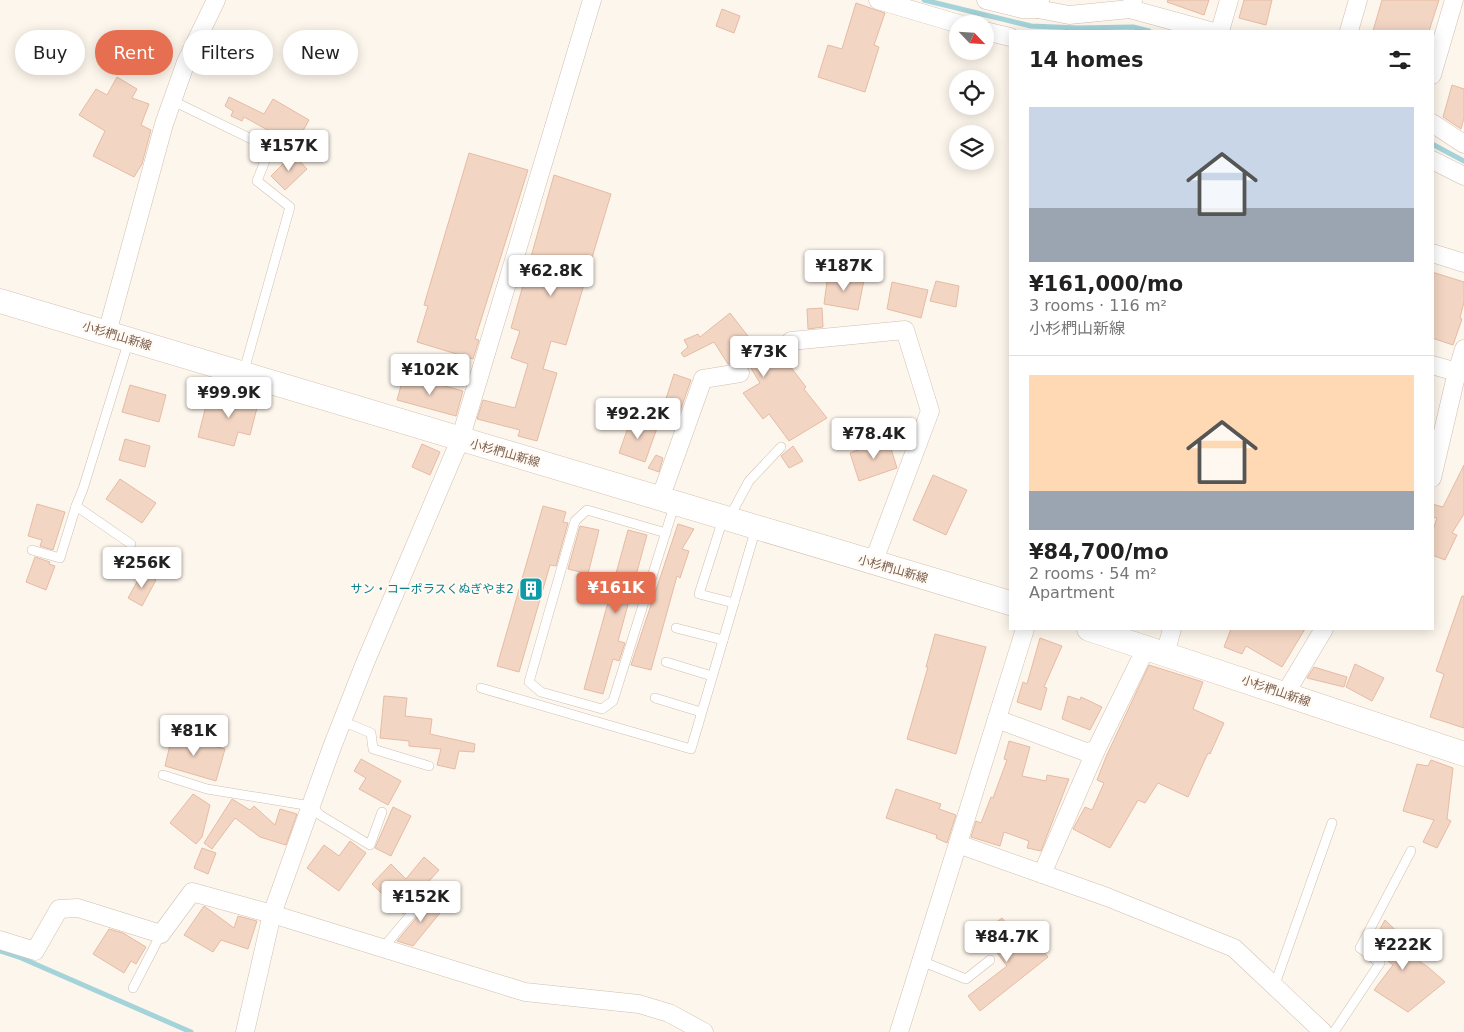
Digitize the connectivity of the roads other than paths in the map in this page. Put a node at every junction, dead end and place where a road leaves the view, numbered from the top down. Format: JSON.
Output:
{"nodes":[{"id":1,"x":216,"y":0,"type":"edge"},
{"id":2,"x":592,"y":0,"type":"edge"},
{"id":3,"x":878,"y":0,"type":"edge"},
{"id":4,"x":986,"y":0,"type":"edge"},
{"id":5,"x":1229,"y":0,"type":"edge"},
{"id":6,"x":1358,"y":0,"type":"edge"},
{"id":7,"x":1454,"y":0,"type":"edge"},
{"id":8,"x":1039,"y":4,"type":"edge"},
{"id":9,"x":1132,"y":4,"type":"edge"},
{"id":10,"x":949,"y":21,"type":"edge"},
{"id":11,"x":1207,"y":30,"type":"edge"},
{"id":12,"x":1220,"y":30,"type":"edge"},
{"id":13,"x":1349,"y":30,"type":"edge"},
{"id":14,"x":994,"y":33,"type":"edge"},
{"id":15,"x":1009,"y":37,"type":"edge"},
{"id":16,"x":1434,"y":68,"type":"edge"},
{"id":17,"x":173,"y":100,"type":"junction"},
{"id":18,"x":1434,"y":124,"type":"edge"},
{"id":19,"x":1464,"y":144,"type":"edge"},
{"id":20,"x":1434,"y":161,"type":"edge"},
{"id":21,"x":1464,"y":176,"type":"edge"},
{"id":22,"x":1434,"y":254,"type":"edge"},
{"id":23,"x":1464,"y":263,"type":"edge"},
{"id":24,"x":0,"y":301,"type":"edge"},
{"id":25,"x":118,"y":336,"type":"junction"},
{"id":26,"x":791,"y":341,"type":"dead end"},
{"id":27,"x":1464,"y":349,"type":"edge"},
{"id":28,"x":1434,"y":366,"type":"edge"},
{"id":29,"x":1457,"y":372,"type":"junction"},
{"id":30,"x":740,"y":373,"type":"dead end"},
{"id":31,"x":243,"y":374,"type":"junction"},
{"id":32,"x":460,"y":440,"type":"junction"},
{"id":33,"x":781,"y":447,"type":"dead end"},
{"id":34,"x":1434,"y":470,"type":"edge"},
{"id":35,"x":668,"y":501,"type":"junction"},
{"id":36,"x":76,"y":506,"type":"junction"},
{"id":37,"x":726,"y":519,"type":"junction"},
{"id":38,"x":756,"y":528,"type":"junction"},
{"id":39,"x":666,"y":533,"type":"junction"},
{"id":40,"x":131,"y":544,"type":"dead end"},
{"id":41,"x":32,"y":550,"type":"dead end"},
{"id":42,"x":872,"y":563,"type":"junction"},
{"id":43,"x":734,"y":603,"type":"junction"},
{"id":44,"x":1009,"y":603,"type":"edge"},
{"id":45,"x":676,"y":628,"type":"dead end"},
{"id":46,"x":1025,"y":630,"type":"edge"},
{"id":47,"x":1092,"y":630,"type":"edge"},
{"id":48,"x":1171,"y":630,"type":"edge"},
{"id":49,"x":1323,"y":630,"type":"edge"},
{"id":50,"x":723,"y":640,"type":"junction"},
{"id":51,"x":1155,"y":651,"type":"junction"},
{"id":52,"x":666,"y":662,"type":"dead end"},
{"id":53,"x":712,"y":676,"type":"junction"},
{"id":54,"x":481,"y":688,"type":"dead end"},
{"id":55,"x":1285,"y":694,"type":"junction"},
{"id":56,"x":655,"y":698,"type":"dead end"},
{"id":57,"x":701,"y":712,"type":"junction"},
{"id":58,"x":997,"y":720,"type":"junction"},
{"id":59,"x":342,"y":721,"type":"junction"},
{"id":60,"x":1096,"y":750,"type":"junction"},
{"id":61,"x":1464,"y":754,"type":"edge"},
{"id":62,"x":429,"y":766,"type":"dead end"},
{"id":63,"x":163,"y":775,"type":"dead end"},
{"id":64,"x":311,"y":806,"type":"junction"},
{"id":65,"x":382,"y":812,"type":"dead end"},
{"id":66,"x":1332,"y":822,"type":"dead end"},
{"id":67,"x":958,"y":844,"type":"junction"},
{"id":68,"x":1411,"y":851,"type":"dead end"},
{"id":69,"x":1042,"y":874,"type":"junction"},
{"id":70,"x":429,"y":893,"type":"dead end"},
{"id":71,"x":272,"y":914,"type":"junction"},
{"id":72,"x":161,"y":934,"type":"junction"},
{"id":73,"x":0,"y":940,"type":"edge"},
{"id":74,"x":382,"y":949,"type":"junction"},
{"id":75,"x":990,"y":960,"type":"dead end"},
{"id":76,"x":921,"y":961,"type":"junction"},
{"id":77,"x":1274,"y":987,"type":"junction"},
{"id":78,"x":133,"y":988,"type":"dead end"},
{"id":79,"x":701,"y":1031,"type":"edge"},
{"id":80,"x":246,"y":1032,"type":"edge"},
{"id":81,"x":899,"y":1032,"type":"edge"},
{"id":82,"x":1323,"y":1032,"type":"edge"},
{"id":83,"x":1334,"y":1032,"type":"edge"}],
"edges":[{"from":1,"to":17,"type":"street"},
{"from":2,"to":32,"type":"street"},
{"from":3,"to":10,"type":"street"},
{"from":4,"to":8,"type":"street"},
{"from":5,"to":12,"type":"street"},
{"from":6,"to":13,"type":"street"},
{"from":7,"to":16,"type":"street"},
{"from":8,"to":9,"type":"street"},
{"from":9,"to":11,"type":"street"},
{"from":14,"to":15,"type":"street"},
{"from":17,"to":25,"type":"street"},
{"from":17,"to":31,"type":"lane"},
{"from":18,"to":19,"type":"street"},
{"from":20,"to":21,"type":"street"},
{"from":22,"to":23,"type":"street"},
{"from":24,"to":25,"type":"main road","name":"小杉椚山新線"},
{"from":25,"to":31,"type":"main road","name":"小杉椚山新線"},
{"from":25,"to":36,"type":"lane"},
{"from":26,"to":42,"type":"street"},
{"from":27,"to":29,"type":"street"},
{"from":28,"to":29,"type":"street"},
{"from":29,"to":34,"type":"street"},
{"from":30,"to":35,"type":"street"},
{"from":31,"to":32,"type":"main road","name":"小杉椚山新線"},
{"from":32,"to":35,"type":"main road","name":"小杉椚山新線"},
{"from":32,"to":59,"type":"street"},
{"from":33,"to":37,"type":"lane"},
{"from":35,"to":37,"type":"main road","name":"小杉椚山新線"},
{"from":35,"to":39,"type":"lane"},
{"from":36,"to":40,"type":"lane"},
{"from":36,"to":41,"type":"lane"},
{"from":37,"to":38,"type":"main road","name":"小杉椚山新線"},
{"from":37,"to":43,"type":"lane"},
{"from":38,"to":42,"type":"main road","name":"小杉椚山新線"},
{"from":38,"to":43,"type":"lane"},
{"from":39,"to":39,"type":"lane"},
{"from":42,"to":44,"type":"main road","name":"小杉椚山新線"},
{"from":43,"to":50,"type":"lane"},
{"from":45,"to":50,"type":"lane"},
{"from":46,"to":58,"type":"street"},
{"from":47,"to":51,"type":"main road","name":"小杉椚山新線"},
{"from":48,"to":51,"type":"street"},
{"from":49,"to":55,"type":"street"},
{"from":50,"to":53,"type":"lane"},
{"from":51,"to":55,"type":"main road","name":"小杉椚山新線"},
{"from":51,"to":60,"type":"street"},
{"from":52,"to":53,"type":"lane"},
{"from":53,"to":57,"type":"lane"},
{"from":54,"to":57,"type":"lane"},
{"from":55,"to":61,"type":"main road","name":"小杉椚山新線"},
{"from":56,"to":57,"type":"lane"},
{"from":58,"to":60,"type":"street"},
{"from":58,"to":67,"type":"street"},
{"from":59,"to":62,"type":"lane"},
{"from":59,"to":64,"type":"street"},
{"from":60,"to":69,"type":"street"},
{"from":63,"to":64,"type":"lane"},
{"from":64,"to":65,"type":"lane"},
{"from":64,"to":71,"type":"street"},
{"from":66,"to":77,"type":"lane"},
{"from":67,"to":69,"type":"street"},
{"from":67,"to":76,"type":"street"},
{"from":68,"to":83,"type":"lane"},
{"from":69,"to":77,"type":"street"},
{"from":70,"to":74,"type":"lane"},
{"from":71,"to":72,"type":"street"},
{"from":71,"to":74,"type":"street"},
{"from":71,"to":80,"type":"street"},
{"from":72,"to":73,"type":"street"},
{"from":72,"to":78,"type":"lane"},
{"from":74,"to":79,"type":"street"},
{"from":75,"to":76,"type":"lane"},
{"from":76,"to":81,"type":"street"},
{"from":77,"to":82,"type":"street"}]}
